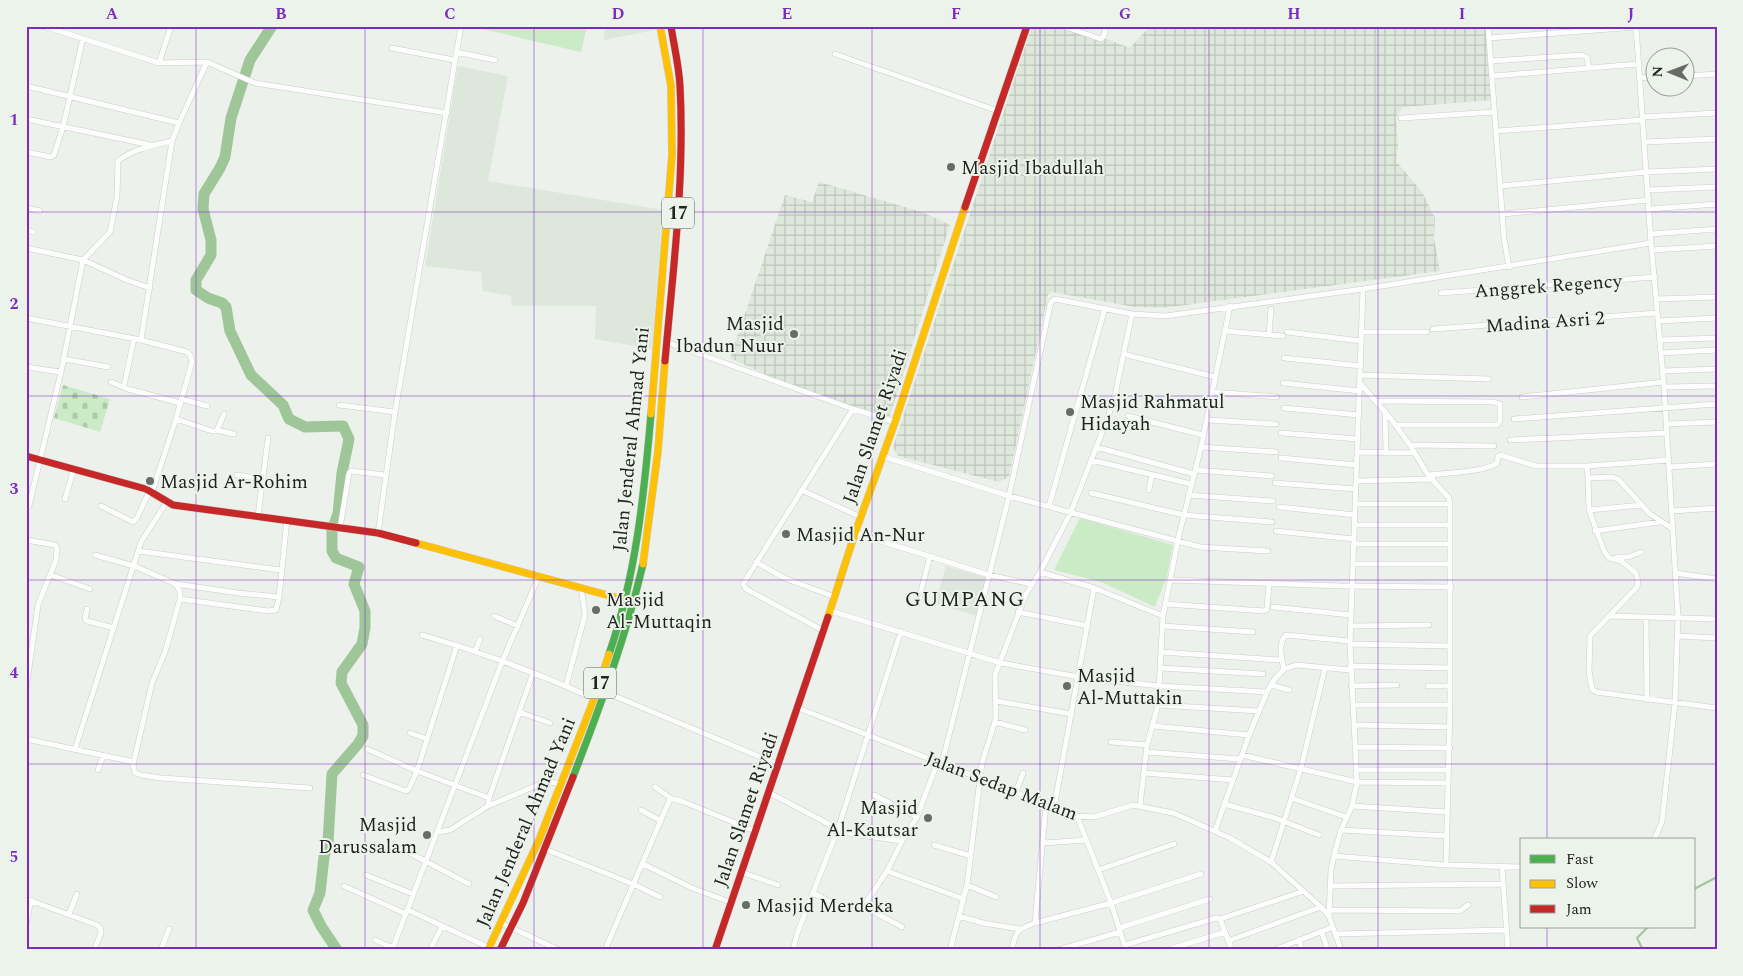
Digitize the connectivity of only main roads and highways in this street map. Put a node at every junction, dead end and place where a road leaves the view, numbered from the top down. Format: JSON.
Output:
{"nodes":[{"id":1,"x":660,"y":26,"type":"edge"},
{"id":2,"x":671,"y":26,"type":"edge"},
{"id":3,"x":1028,"y":26,"type":"edge"},
{"id":4,"x":26,"y":456,"type":"edge"},
{"id":5,"x":626,"y":600,"type":"junction"},
{"id":6,"x":634,"y":603,"type":"junction"},
{"id":7,"x":490,"y":949,"type":"edge"},
{"id":8,"x":500,"y":950,"type":"edge"},
{"id":9,"x":715,"y":950,"type":"edge"}],
"edges":[{"from":1,"to":5,"type":"main road","name":"Jalan Jenderal Ahmad Yani","number":"17"},
{"from":2,"to":6,"type":"main road","name":"Jalan Jenderal Ahmad Yani","number":"17"},
{"from":3,"to":9,"type":"main road","name":"Jalan Slamet Riyadi"},
{"from":4,"to":5,"type":"main road"},
{"from":5,"to":6,"type":"main road"},
{"from":5,"to":7,"type":"main road","name":"Jalan Jenderal Ahmad Yani","number":"17"},
{"from":6,"to":8,"type":"main road","name":"Jalan Jenderal Ahmad Yani","number":"17"}]}
